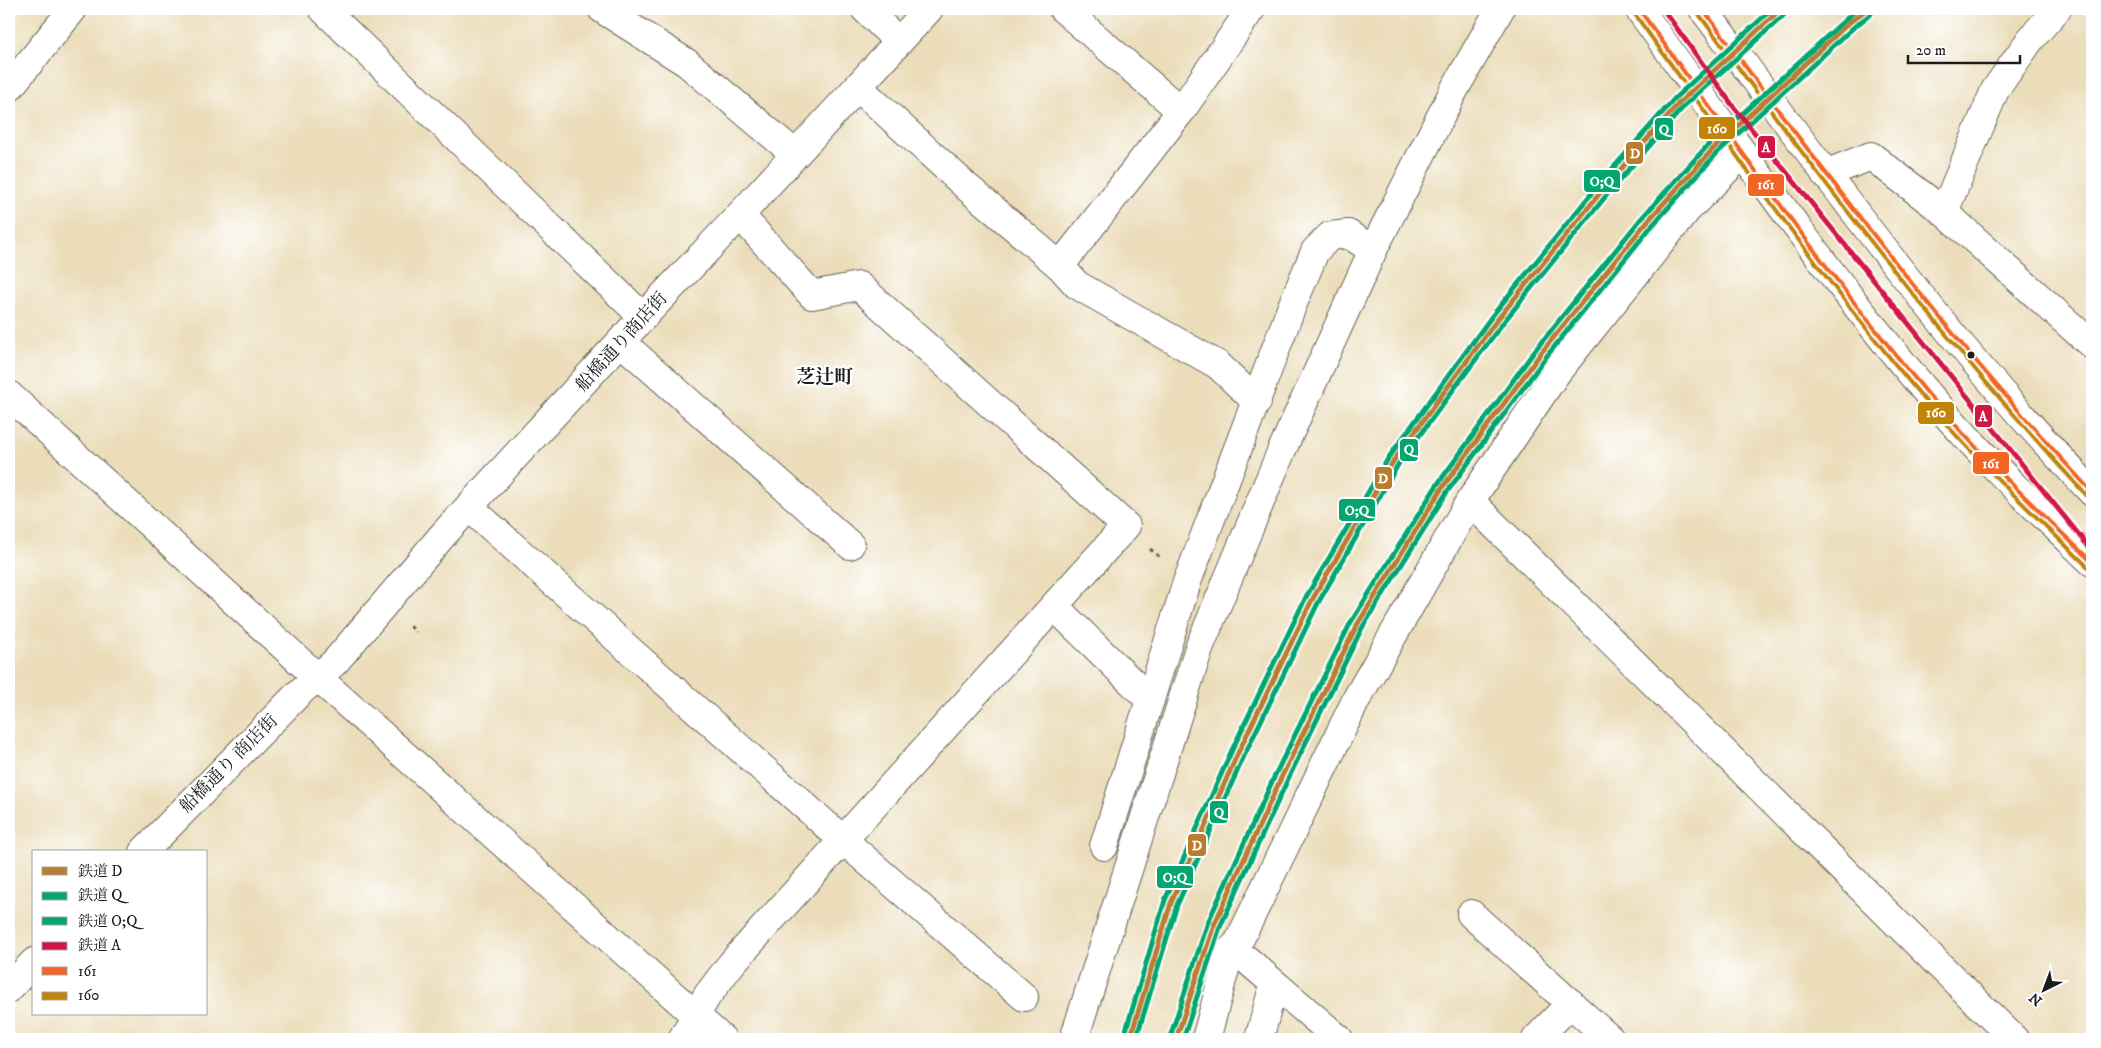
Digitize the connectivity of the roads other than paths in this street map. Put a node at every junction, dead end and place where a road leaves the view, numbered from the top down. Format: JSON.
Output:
{"nodes":[{"id":1,"x":73,"y":9,"type":"edge"},
{"id":2,"x":323,"y":9,"type":"edge"},
{"id":3,"x":602,"y":9,"type":"edge"},
{"id":4,"x":866,"y":9,"type":"edge"},
{"id":5,"x":929,"y":9,"type":"edge"},
{"id":6,"x":1063,"y":9,"type":"edge"},
{"id":7,"x":1251,"y":9,"type":"edge"},
{"id":8,"x":1500,"y":9,"type":"edge"},
{"id":9,"x":1639,"y":9,"type":"edge"},
{"id":10,"x":1703,"y":9,"type":"edge"},
{"id":11,"x":2057,"y":9,"type":"edge"},
{"id":12,"x":898,"y":41,"type":"junction"},
{"id":13,"x":858,"y":87,"type":"junction"},
{"id":14,"x":9,"y":88,"type":"edge"},
{"id":15,"x":1181,"y":111,"type":"junction"},
{"id":16,"x":1743,"y":153,"type":"junction"},
{"id":17,"x":795,"y":154,"type":"junction"},
{"id":18,"x":1825,"y":174,"type":"junction"},
{"id":19,"x":1944,"y":212,"type":"junction"},
{"id":20,"x":740,"y":215,"type":"junction"},
{"id":21,"x":1373,"y":250,"type":"junction"},
{"id":22,"x":1060,"y":266,"type":"junction"},
{"id":23,"x":643,"y":317,"type":"junction"},
{"id":24,"x":621,"y":342,"type":"junction"},
{"id":25,"x":2092,"y":346,"type":"edge"},
{"id":26,"x":9,"y":394,"type":"edge"},
{"id":27,"x":1257,"y":402,"type":"junction"},
{"id":28,"x":2092,"y":492,"type":"edge"},
{"id":29,"x":1470,"y":502,"type":"junction"},
{"id":30,"x":470,"y":508,"type":"junction"},
{"id":31,"x":850,"y":545,"type":"dead end"},
{"id":32,"x":2092,"y":562,"type":"edge"},
{"id":33,"x":1054,"y":606,"type":"junction"},
{"id":34,"x":317,"y":677,"type":"junction"},
{"id":35,"x":1150,"y":700,"type":"junction"},
{"id":36,"x":843,"y":840,"type":"junction"},
{"id":37,"x":1104,"y":846,"type":"dead end"},
{"id":38,"x":144,"y":850,"type":"edge"},
{"id":39,"x":1471,"y":914,"type":"dead end"},
{"id":40,"x":1230,"y":951,"type":"junction"},
{"id":41,"x":32,"y":964,"type":"edge"},
{"id":42,"x":1274,"y":984,"type":"junction"},
{"id":43,"x":9,"y":988,"type":"edge"},
{"id":44,"x":1024,"y":997,"type":"dead end"},
{"id":45,"x":1570,"y":1003,"type":"junction"},
{"id":46,"x":696,"y":1016,"type":"junction"},
{"id":47,"x":682,"y":1039,"type":"edge"},
{"id":48,"x":722,"y":1039,"type":"edge"},
{"id":49,"x":1074,"y":1039,"type":"edge"},
{"id":50,"x":1206,"y":1039,"type":"edge"},
{"id":51,"x":1258,"y":1039,"type":"edge"},
{"id":52,"x":1338,"y":1039,"type":"edge"},
{"id":53,"x":1536,"y":1039,"type":"edge"},
{"id":54,"x":1610,"y":1039,"type":"edge"},
{"id":55,"x":2014,"y":1039,"type":"edge"}],
"edges":[{"from":1,"to":14,"type":"main road"},
{"from":2,"to":23,"type":"main road"},
{"from":3,"to":17,"type":"main road"},
{"from":4,"to":12,"type":"main road"},
{"from":5,"to":12,"type":"main road","name":"船橋通り商店街"},
{"from":6,"to":15,"type":"main road"},
{"from":7,"to":15,"type":"main road"},
{"from":8,"to":21,"type":"main road"},
{"from":9,"to":16,"type":"main road"},
{"from":10,"to":18,"type":"main road"},
{"from":11,"to":19,"type":"main road"},
{"from":12,"to":13,"type":"main road","name":"船橋通り商店街"},
{"from":13,"to":17,"type":"main road","name":"船橋通り商店街"},
{"from":13,"to":22,"type":"main road"},
{"from":15,"to":22,"type":"main road"},
{"from":16,"to":29,"type":"main road"},
{"from":16,"to":32,"type":"main road"},
{"from":17,"to":20,"type":"main road","name":"船橋通り商店街"},
{"from":18,"to":19,"type":"main road"},
{"from":18,"to":28,"type":"main road"},
{"from":19,"to":25,"type":"main road"},
{"from":20,"to":23,"type":"main road","name":"船橋通り商店街"},
{"from":20,"to":33,"type":"main road"},
{"from":21,"to":27,"type":"main road"},
{"from":21,"to":49,"type":"main road"},
{"from":22,"to":27,"type":"main road"},
{"from":23,"to":24,"type":"main road","name":"船橋通り商店街"},
{"from":24,"to":30,"type":"main road","name":"船橋通り商店街"},
{"from":24,"to":31,"type":"main road"},
{"from":26,"to":34,"type":"main road"},
{"from":27,"to":35,"type":"main road"},
{"from":29,"to":40,"type":"main road"},
{"from":29,"to":55,"type":"main road"},
{"from":30,"to":34,"type":"main road","name":"船橋通り商店街"},
{"from":30,"to":36,"type":"main road"},
{"from":33,"to":35,"type":"main road"},
{"from":33,"to":36,"type":"main road"},
{"from":34,"to":38,"type":"main road","name":"船橋通り 商店街"},
{"from":34,"to":46,"type":"main road"},
{"from":35,"to":37,"type":"main road"},
{"from":36,"to":44,"type":"main road"},
{"from":36,"to":46,"type":"main road"},
{"from":39,"to":45,"type":"main road"},
{"from":40,"to":42,"type":"main road"},
{"from":40,"to":50,"type":"main road"},
{"from":41,"to":43,"type":"main road"},
{"from":42,"to":51,"type":"main road"},
{"from":42,"to":52,"type":"main road"},
{"from":45,"to":53,"type":"main road"},
{"from":45,"to":54,"type":"main road"},
{"from":46,"to":47,"type":"main road"},
{"from":46,"to":48,"type":"main road"}]}
